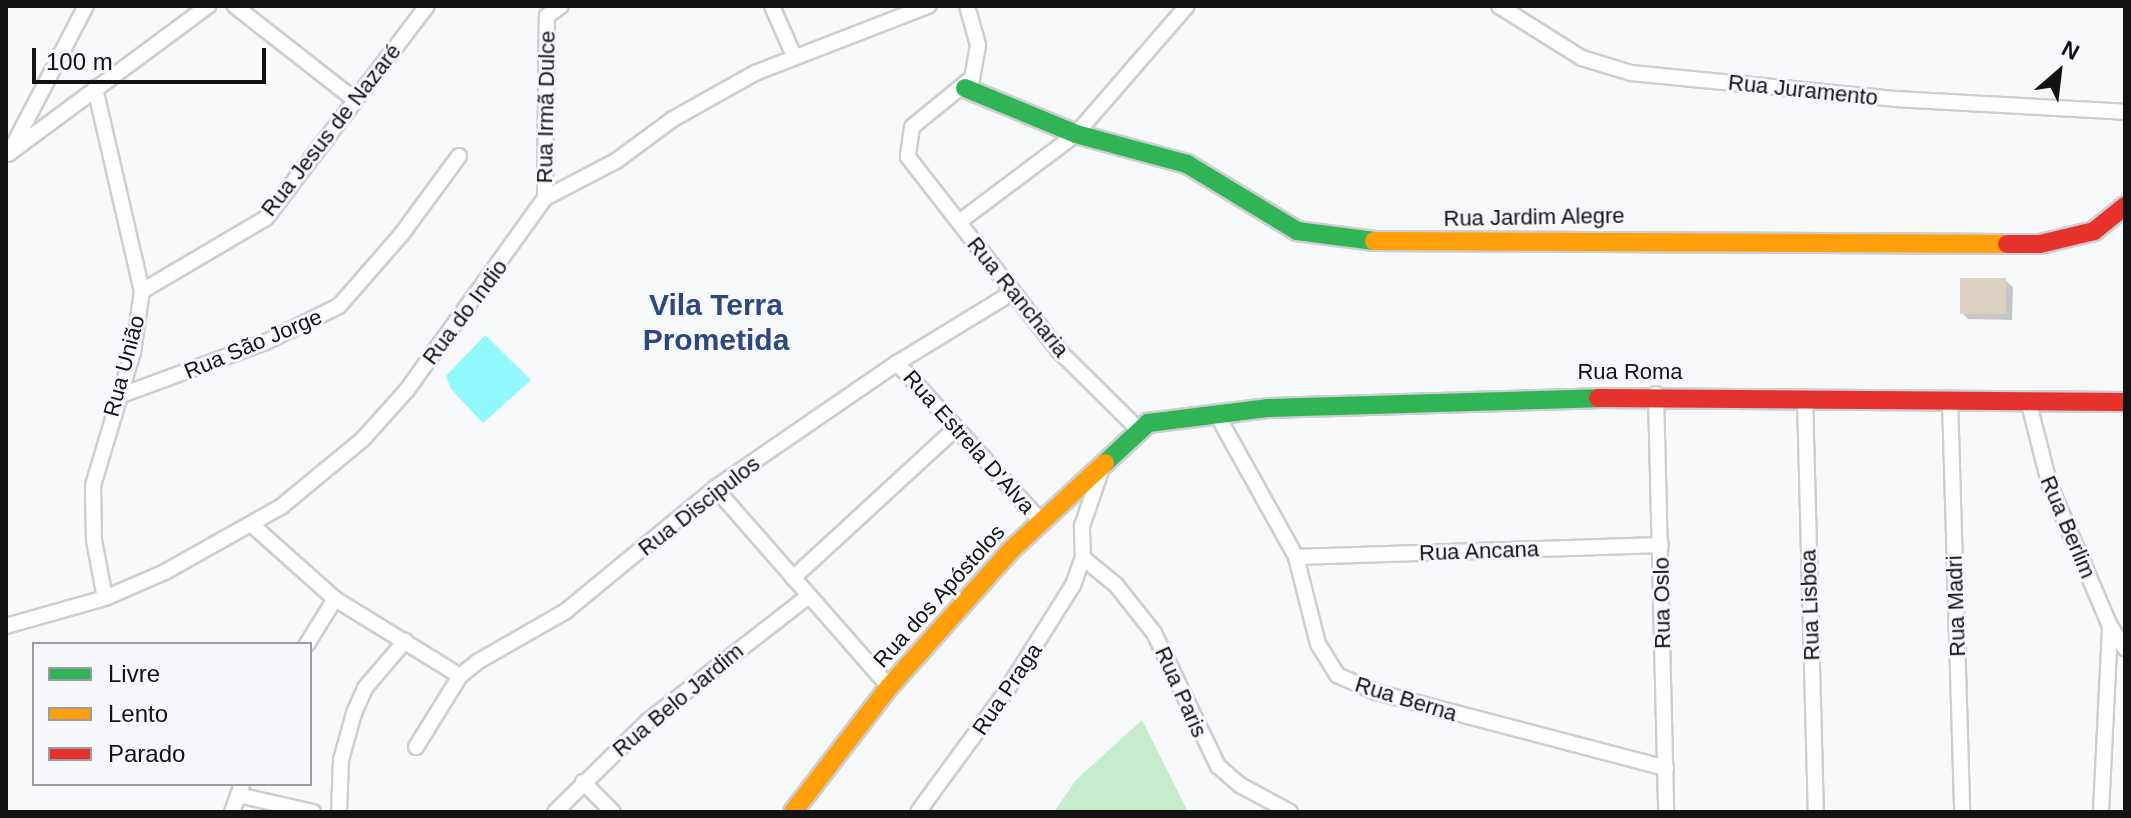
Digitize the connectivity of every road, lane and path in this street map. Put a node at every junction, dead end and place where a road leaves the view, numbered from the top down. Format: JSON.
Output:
{"nodes":[{"id":1,"x":86,"y":6,"type":"edge"},
{"id":2,"x":208,"y":6,"type":"edge"},
{"id":3,"x":235,"y":6,"type":"edge"},
{"id":4,"x":427,"y":6,"type":"edge"},
{"id":5,"x":532,"y":6,"type":"edge"},
{"id":6,"x":561,"y":6,"type":"edge"},
{"id":7,"x":772,"y":6,"type":"edge"},
{"id":8,"x":928,"y":6,"type":"edge"},
{"id":9,"x":967,"y":6,"type":"edge"},
{"id":10,"x":1187,"y":6,"type":"edge"},
{"id":11,"x":1499,"y":6,"type":"edge"},
{"id":12,"x":547,"y":16,"type":"junction"},
{"id":13,"x":794,"y":56,"type":"junction"},
{"id":14,"x":95,"y":88,"type":"junction"},
{"id":15,"x":965,"y":88,"type":"junction"},
{"id":16,"x":355,"y":100,"type":"junction"},
{"id":17,"x":2125,"y":112,"type":"edge"},
{"id":18,"x":1076,"y":134,"type":"junction"},
{"id":19,"x":7,"y":156,"type":"edge"},
{"id":20,"x":459,"y":156,"type":"dead end"},
{"id":21,"x":545,"y":198,"type":"junction"},
{"id":22,"x":2125,"y":206,"type":"edge"},
{"id":23,"x":959,"y":222,"type":"junction"},
{"id":24,"x":142,"y":291,"type":"junction"},
{"id":25,"x":1010,"y":294,"type":"junction"},
{"id":26,"x":897,"y":363,"type":"junction"},
{"id":27,"x":1656,"y":394,"type":"junction"},
{"id":28,"x":119,"y":396,"type":"junction"},
{"id":29,"x":1805,"y":398,"type":"junction"},
{"id":30,"x":1950,"y":400,"type":"junction"},
{"id":31,"x":2028,"y":400,"type":"junction"},
{"id":32,"x":2125,"y":402,"type":"edge"},
{"id":33,"x":1216,"y":413,"type":"junction"},
{"id":34,"x":1137,"y":428,"type":"junction"},
{"id":35,"x":954,"y":430,"type":"junction"},
{"id":36,"x":1105,"y":460,"type":"junction"},
{"id":37,"x":715,"y":488,"type":"junction"},
{"id":38,"x":1040,"y":520,"type":"junction"},
{"id":39,"x":252,"y":525,"type":"junction"},
{"id":40,"x":1661,"y":545,"type":"junction"},
{"id":41,"x":1296,"y":557,"type":"junction"},
{"id":42,"x":1083,"y":558,"type":"junction"},
{"id":43,"x":793,"y":578,"type":"junction"},
{"id":44,"x":807,"y":597,"type":"junction"},
{"id":45,"x":105,"y":598,"type":"junction"},
{"id":46,"x":335,"y":599,"type":"junction"},
{"id":47,"x":6,"y":626,"type":"edge"},
{"id":48,"x":2110,"y":626,"type":"junction"},
{"id":49,"x":405,"y":641,"type":"junction"},
{"id":50,"x":308,"y":642,"type":"edge"},
{"id":51,"x":2125,"y":648,"type":"edge"},
{"id":52,"x":460,"y":676,"type":"junction"},
{"id":53,"x":889,"y":687,"type":"junction"},
{"id":54,"x":416,"y":747,"type":"dead end"},
{"id":55,"x":1666,"y":768,"type":"junction"},
{"id":56,"x":583,"y":782,"type":"junction"},
{"id":57,"x":240,"y":790,"type":"edge"},
{"id":58,"x":232,"y":812,"type":"edge"},
{"id":59,"x":313,"y":812,"type":"edge"},
{"id":60,"x":339,"y":812,"type":"edge"},
{"id":61,"x":555,"y":812,"type":"edge"},
{"id":62,"x":613,"y":812,"type":"edge"},
{"id":63,"x":793,"y":812,"type":"edge"},
{"id":64,"x":918,"y":812,"type":"edge"},
{"id":65,"x":1290,"y":812,"type":"edge"},
{"id":66,"x":1666,"y":812,"type":"edge"},
{"id":67,"x":1816,"y":812,"type":"edge"},
{"id":68,"x":1962,"y":812,"type":"edge"},
{"id":69,"x":2101,"y":812,"type":"edge"}],
"edges":[{"from":1,"to":19,"type":"street"},
{"from":2,"to":14,"type":"street"},
{"from":3,"to":16,"type":"street"},
{"from":4,"to":16,"type":"street","name":"Rua Jesus de Nazaré"},
{"from":5,"to":12,"type":"street"},
{"from":6,"to":12,"type":"street"},
{"from":7,"to":13,"type":"street"},
{"from":8,"to":13,"type":"street","name":"Rua do Indio"},
{"from":9,"to":15,"type":"street"},
{"from":10,"to":18,"type":"street"},
{"from":11,"to":17,"type":"street","name":"Rua Juramento"},
{"from":12,"to":21,"type":"street","name":"Rua Irmã Dulce"},
{"from":13,"to":21,"type":"street","name":"Rua do Indio"},
{"from":14,"to":19,"type":"street"},
{"from":14,"to":24,"type":"street","name":"Rua União"},
{"from":15,"to":18,"type":"street","name":"Rua Jardim Alegre"},
{"from":15,"to":23,"type":"street","name":"Rua Rancharia"},
{"from":16,"to":24,"type":"street","name":"Rua Jesus de Nazaré"},
{"from":18,"to":22,"type":"street","name":"Rua Jardim Alegre"},
{"from":18,"to":23,"type":"street"},
{"from":20,"to":28,"type":"street","name":"Rua São Jorge"},
{"from":21,"to":39,"type":"street","name":"Rua do Indio"},
{"from":23,"to":25,"type":"street","name":"Rua Rancharia"},
{"from":24,"to":28,"type":"street","name":"Rua União"},
{"from":25,"to":26,"type":"street","name":"Rua Discipulos"},
{"from":25,"to":34,"type":"street","name":"Rua Rancharia"},
{"from":26,"to":35,"type":"street","name":"Rua Estrela D'Alva"},
{"from":26,"to":37,"type":"street","name":"Rua Discipulos"},
{"from":27,"to":29,"type":"street","name":"Rua Roma"},
{"from":27,"to":33,"type":"street","name":"Rua Roma"},
{"from":27,"to":40,"type":"street","name":"Rua Oslo"},
{"from":28,"to":45,"type":"street","name":"Rua União"},
{"from":29,"to":30,"type":"street","name":"Rua Roma"},
{"from":29,"to":67,"type":"street","name":"Rua Lisboa"},
{"from":30,"to":31,"type":"street","name":"Rua Roma"},
{"from":30,"to":68,"type":"street","name":"Rua Madri"},
{"from":31,"to":32,"type":"street","name":"Rua Roma"},
{"from":31,"to":48,"type":"street","name":"Rua Berlim"},
{"from":33,"to":34,"type":"street","name":"Rua Roma"},
{"from":33,"to":41,"type":"street","name":"Rua Berna"},
{"from":34,"to":36,"type":"street","name":"Rua dos Apóstolos"},
{"from":35,"to":38,"type":"street","name":"Rua Estrela D'Alva"},
{"from":35,"to":43,"type":"street"},
{"from":36,"to":38,"type":"street","name":"Rua dos Apóstolos"},
{"from":36,"to":42,"type":"street"},
{"from":37,"to":43,"type":"street"},
{"from":37,"to":52,"type":"street","name":"Rua Discipulos"},
{"from":38,"to":53,"type":"street","name":"Rua dos Apóstolos"},
{"from":39,"to":45,"type":"street","name":"Rua do Indio"},
{"from":39,"to":46,"type":"street"},
{"from":40,"to":41,"type":"street","name":"Rua Ancana"},
{"from":40,"to":55,"type":"street","name":"Rua Oslo"},
{"from":41,"to":55,"type":"street","name":"Rua Berna"},
{"from":42,"to":64,"type":"street","name":"Rua Praga"},
{"from":42,"to":65,"type":"street","name":"Rua Paris"},
{"from":43,"to":44,"type":"street"},
{"from":44,"to":53,"type":"street"},
{"from":44,"to":56,"type":"street","name":"Rua Belo Jardim"},
{"from":45,"to":47,"type":"street","name":"Rua do Indio"},
{"from":46,"to":49,"type":"street"},
{"from":46,"to":50,"type":"street"},
{"from":48,"to":51,"type":"street","name":"Rua Berlim"},
{"from":48,"to":69,"type":"street"},
{"from":49,"to":52,"type":"street"},
{"from":49,"to":60,"type":"street"},
{"from":52,"to":54,"type":"street","name":"Rua Discipulos"},
{"from":53,"to":63,"type":"street","name":"Rua dos Apóstolos"},
{"from":55,"to":66,"type":"street","name":"Rua Oslo"},
{"from":56,"to":61,"type":"street","name":"Rua Belo Jardim"},
{"from":56,"to":62,"type":"street"},
{"from":57,"to":58,"type":"street"},
{"from":57,"to":59,"type":"street"}]}
